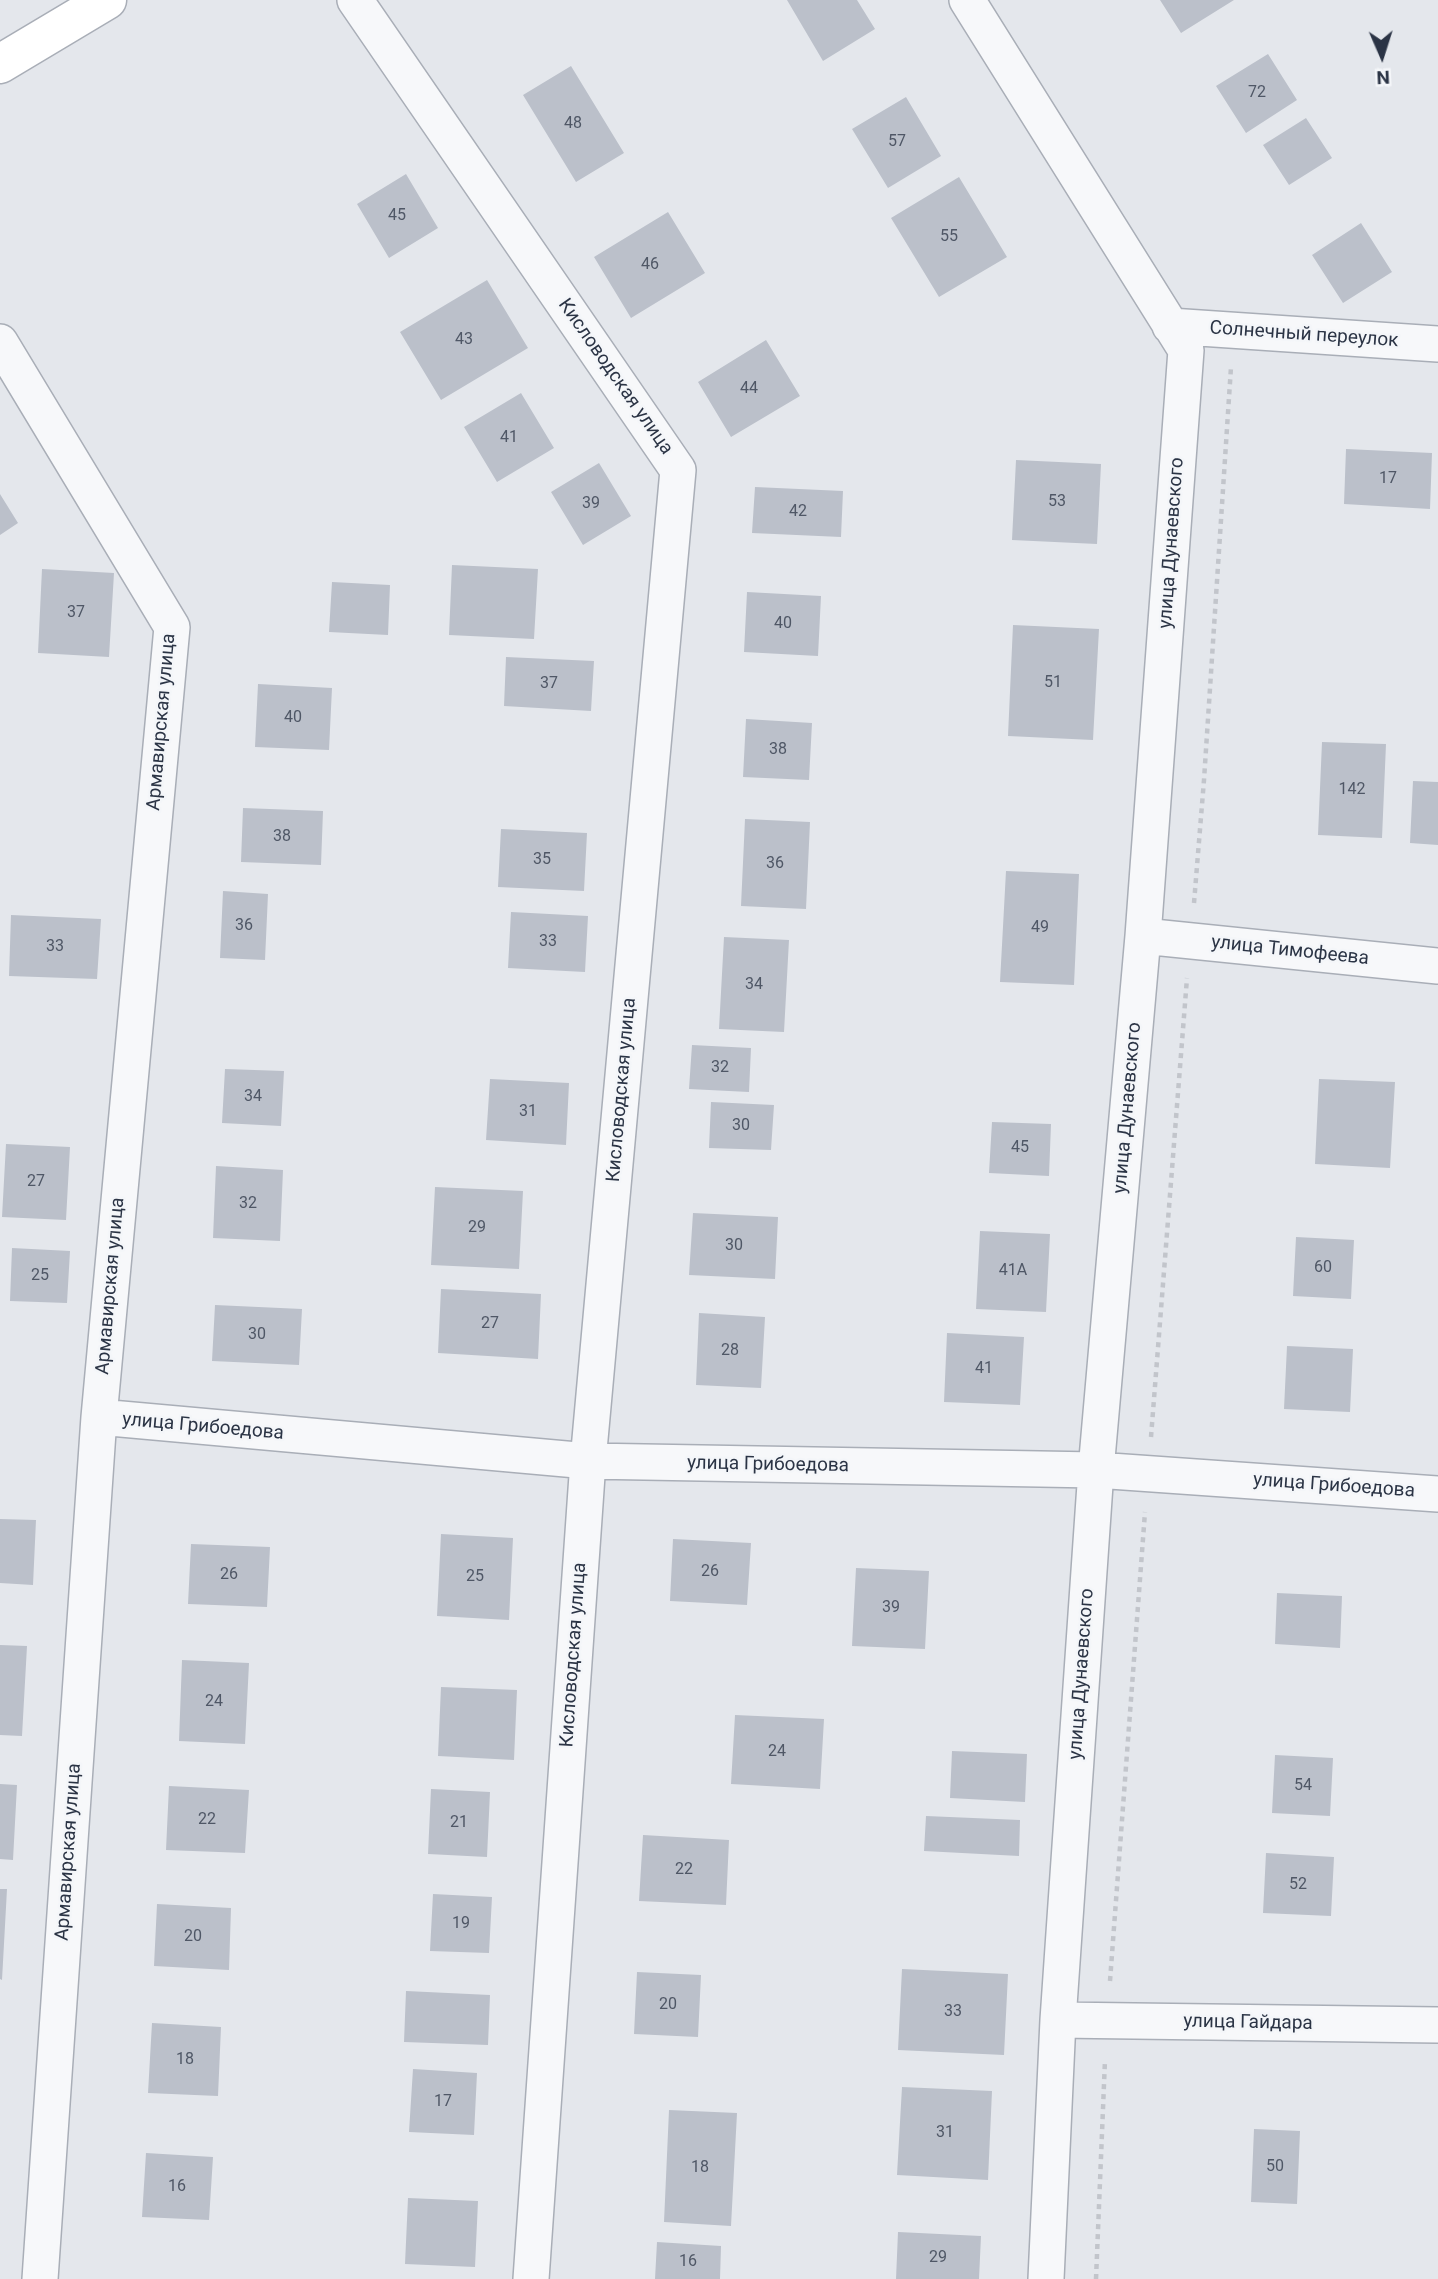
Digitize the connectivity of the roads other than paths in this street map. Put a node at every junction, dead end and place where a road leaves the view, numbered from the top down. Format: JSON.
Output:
{"nodes":[{"id":1,"x":107,"y":0,"type":"edge"},
{"id":2,"x":355,"y":0,"type":"edge"},
{"id":3,"x":967,"y":0,"type":"edge"},
{"id":4,"x":0,"y":64,"type":"edge"},
{"id":5,"x":1170,"y":326,"type":"junction"},
{"id":6,"x":0,"y":342,"type":"edge"},
{"id":7,"x":1438,"y":344,"type":"edge"},
{"id":8,"x":1143,"y":936,"type":"junction"},
{"id":9,"x":1438,"y":965,"type":"edge"},
{"id":10,"x":99,"y":1417,"type":"junction"},
{"id":11,"x":587,"y":1461,"type":"junction"},
{"id":12,"x":1096,"y":1470,"type":"junction"},
{"id":13,"x":1438,"y":1493,"type":"edge"},
{"id":14,"x":1058,"y":2020,"type":"junction"},
{"id":15,"x":1438,"y":2025,"type":"edge"},
{"id":16,"x":40,"y":2279,"type":"edge"},
{"id":17,"x":531,"y":2279,"type":"edge"},
{"id":18,"x":1046,"y":2279,"type":"edge"}],
"edges":[{"from":1,"to":4,"type":"main road"},
{"from":2,"to":11,"type":"street","name":"Кисловодская улица"},
{"from":3,"to":5,"type":"street","name":"улица Дунаевского"},
{"from":5,"to":7,"type":"street","name":"Солнечный переулок"},
{"from":5,"to":8,"type":"street","name":"улица Дунаевского"},
{"from":6,"to":10,"type":"street","name":"Армавирская улица"},
{"from":8,"to":9,"type":"street","name":"улица Тимофеева"},
{"from":8,"to":12,"type":"street","name":"улица Дунаевского"},
{"from":10,"to":11,"type":"street","name":"улица Грибоедова"},
{"from":10,"to":16,"type":"street","name":"Армавирская улица"},
{"from":11,"to":12,"type":"street","name":"улица Грибоедова"},
{"from":11,"to":17,"type":"street","name":"Кисловодская улица"},
{"from":12,"to":13,"type":"street","name":"улица Грибоедова"},
{"from":12,"to":14,"type":"street","name":"улица Дунаевского"},
{"from":14,"to":15,"type":"street","name":"улица Гайдара"},
{"from":14,"to":18,"type":"street","name":"улица Дунаевского"}]}
